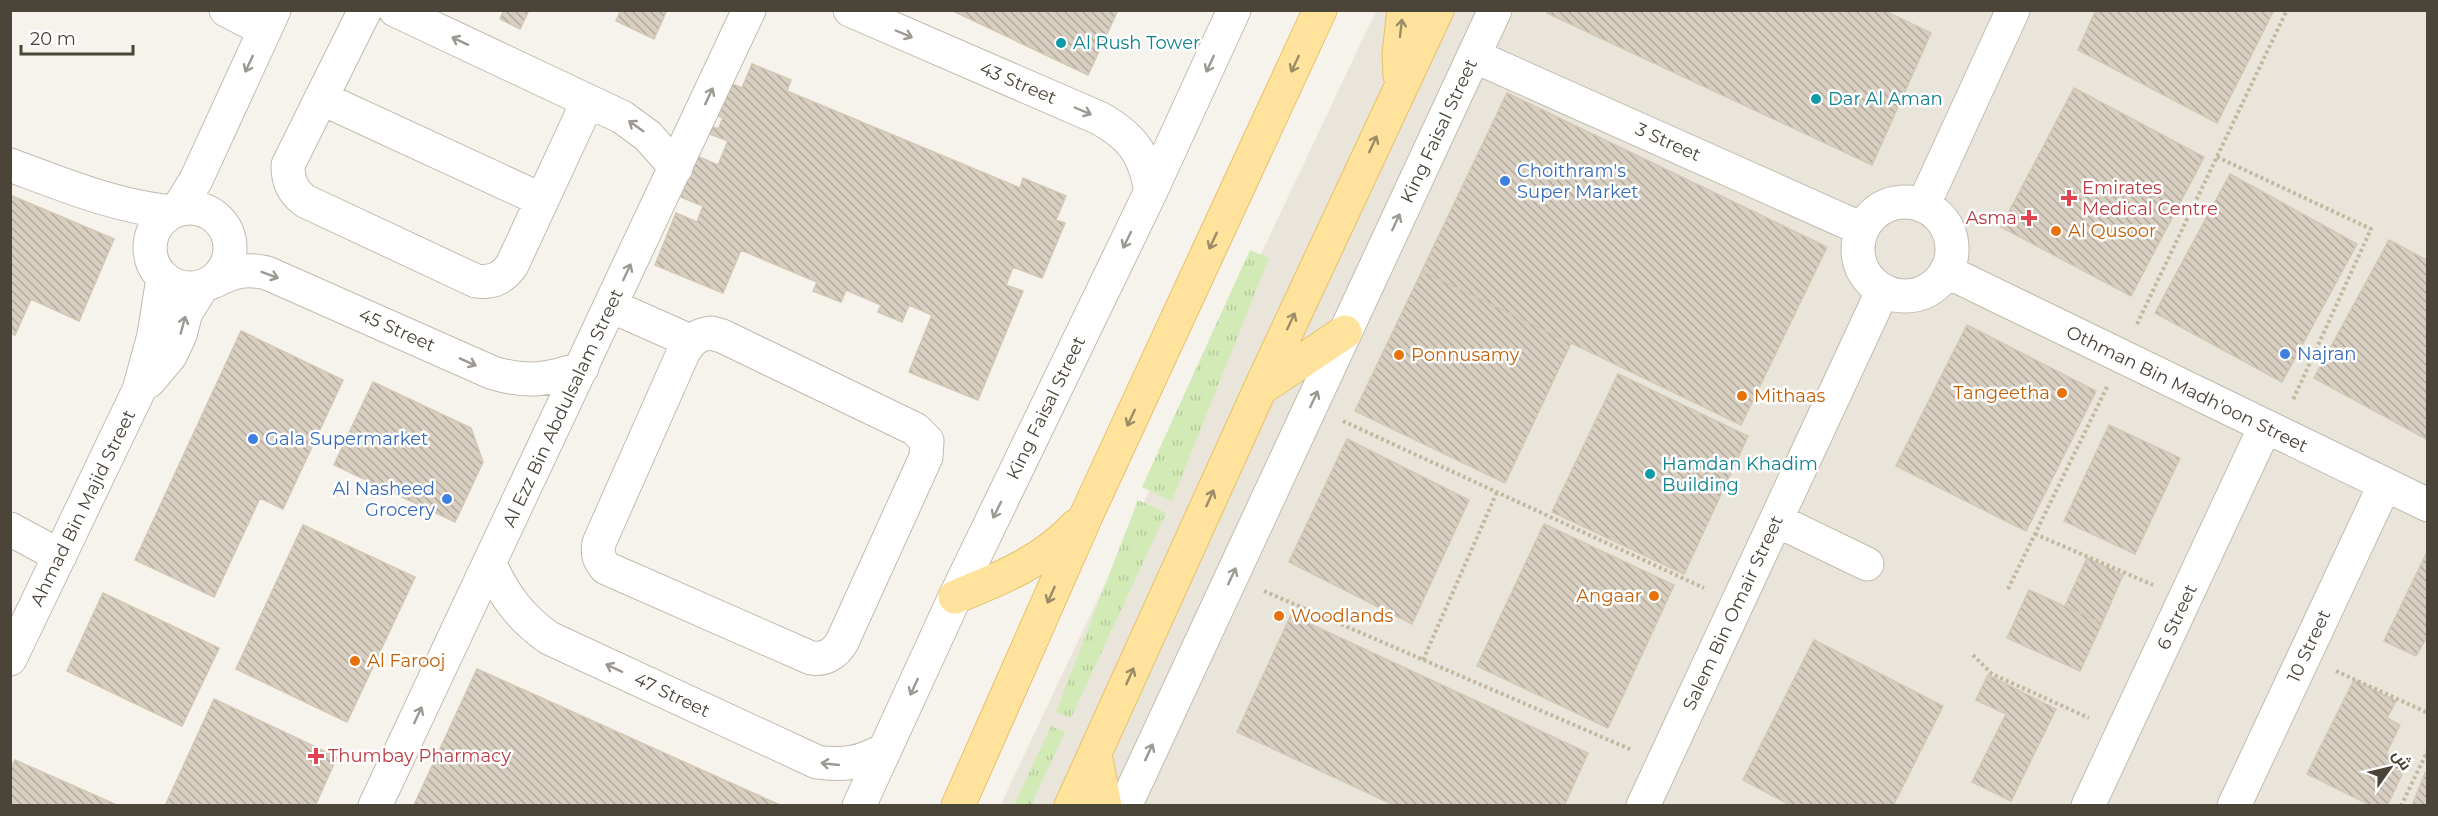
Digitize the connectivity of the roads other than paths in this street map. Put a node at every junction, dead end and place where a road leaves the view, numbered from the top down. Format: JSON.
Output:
{"nodes":[{"id":1,"x":226,"y":10,"type":"edge"},
{"id":2,"x":365,"y":10,"type":"edge"},
{"id":3,"x":395,"y":10,"type":"edge"},
{"id":4,"x":850,"y":10,"type":"edge"},
{"id":5,"x":1234,"y":10,"type":"edge"},
{"id":6,"x":1320,"y":10,"type":"edge"},
{"id":7,"x":1404,"y":10,"type":"edge"},
{"id":8,"x":1437,"y":10,"type":"edge"},
{"id":9,"x":1495,"y":10,"type":"edge"},
{"id":10,"x":2013,"y":10,"type":"edge"},
{"id":11,"x":750,"y":12,"type":"edge"},
{"id":12,"x":269,"y":20,"type":"edge"},
{"id":13,"x":1474,"y":56,"type":"junction"},
{"id":14,"x":1400,"y":87,"type":"junction"},
{"id":15,"x":321,"y":98,"type":"junction"},
{"id":16,"x":588,"y":101,"type":"junction"},
{"id":17,"x":10,"y":165,"type":"edge"},
{"id":18,"x":676,"y":168,"type":"junction"},
{"id":19,"x":1151,"y":191,"type":"junction"},
{"id":20,"x":86,"y":194,"type":"junction"},
{"id":21,"x":542,"y":200,"type":"junction"},
{"id":22,"x":1923,"y":206,"type":"junction"},
{"id":23,"x":174,"y":210,"type":"junction"},
{"id":24,"x":1862,"y":229,"type":"junction"},
{"id":25,"x":149,"y":246,"type":"junction"},
{"id":26,"x":1946,"y":271,"type":"junction"},
{"id":27,"x":163,"y":278,"type":"junction"},
{"id":28,"x":208,"y":284,"type":"junction"},
{"id":29,"x":1882,"y":290,"type":"junction"},
{"id":30,"x":611,"y":306,"type":"junction"},
{"id":31,"x":1345,"y":332,"type":"junction"},
{"id":32,"x":690,"y":341,"type":"junction"},
{"id":33,"x":582,"y":368,"type":"junction"},
{"id":34,"x":1260,"y":389,"type":"junction"},
{"id":35,"x":139,"y":390,"type":"junction"},
{"id":36,"x":2271,"y":430,"type":"junction"},
{"id":37,"x":2384,"y":486,"type":"junction"},
{"id":38,"x":2427,"y":505,"type":"edge"},
{"id":39,"x":1086,"y":516,"type":"junction"},
{"id":40,"x":1776,"y":520,"type":"junction"},
{"id":41,"x":10,"y":529,"type":"edge"},
{"id":42,"x":60,"y":556,"type":"junction"},
{"id":43,"x":490,"y":564,"type":"junction"},
{"id":44,"x":1867,"y":564,"type":"dead end"},
{"id":45,"x":955,"y":597,"type":"junction"},
{"id":46,"x":10,"y":659,"type":"edge"},
{"id":47,"x":885,"y":749,"type":"junction"},
{"id":48,"x":1095,"y":754,"type":"junction"},
{"id":49,"x":1644,"y":805,"type":"edge"},
{"id":50,"x":375,"y":806,"type":"edge"},
{"id":51,"x":859,"y":806,"type":"edge"},
{"id":52,"x":958,"y":806,"type":"edge"},
{"id":53,"x":1071,"y":806,"type":"edge"},
{"id":54,"x":1105,"y":806,"type":"edge"},
{"id":55,"x":1125,"y":806,"type":"edge"},
{"id":56,"x":2088,"y":806,"type":"edge"},
{"id":57,"x":2234,"y":806,"type":"edge"}],
"edges":[{"from":1,"to":12,"type":"street"},
{"from":2,"to":15,"type":"street"},
{"from":16,"to":3,"type":"street","one_way":true},
{"from":4,"to":19,"type":"street","name":"43 Street","one_way":true},
{"from":5,"to":19,"type":"street","name":"King Faisal Street","one_way":true},
{"from":6,"to":39,"type":"main road","one_way":true},
{"from":14,"to":7,"type":"main road","one_way":true},
{"from":8,"to":14,"type":"main road"},
{"from":9,"to":13,"type":"street","name":"King Faisal Street"},
{"from":10,"to":22,"type":"street"},
{"from":18,"to":11,"type":"street","name":"Al Ezz Bin Abdulsalam Street","one_way":true},
{"from":12,"to":23,"type":"street","one_way":true},
{"from":13,"to":24,"type":"street","name":"3 Street"},
{"from":31,"to":13,"type":"street","name":"King Faisal Street","one_way":true},
{"from":34,"to":14,"type":"main road","one_way":true},
{"from":15,"to":21,"type":"street"},
{"from":15,"to":21,"type":"street"},
{"from":18,"to":16,"type":"street","one_way":true},
{"from":16,"to":21,"type":"street"},
{"from":17,"to":20,"type":"street"},
{"from":30,"to":18,"type":"street","name":"Al Ezz Bin Abdulsalam Street","one_way":true},
{"from":19,"to":45,"type":"street","name":"King Faisal Street","one_way":true},
{"from":20,"to":23,"type":"street"},
{"from":20,"to":25,"type":"street"},
{"from":22,"to":24,"type":"street"},
{"from":22,"to":26,"type":"street"},
{"from":23,"to":25,"type":"street"},
{"from":23,"to":28,"type":"street"},
{"from":24,"to":29,"type":"street"},
{"from":25,"to":27,"type":"street"},
{"from":26,"to":29,"type":"street"},
{"from":26,"to":36,"type":"street","name":"Othman Bin Madh'oon Street"},
{"from":27,"to":28,"type":"street"},
{"from":27,"to":35,"type":"street","name":"Ahmad Bin Majid Street"},
{"from":28,"to":33,"type":"street","name":"45 Street","one_way":true},
{"from":35,"to":28,"type":"street","name":"Ahmad Bin Majid Street","one_way":true},
{"from":29,"to":40,"type":"street","name":"Salem Bin Omair Street"},
{"from":30,"to":32,"type":"street"},
{"from":30,"to":33,"type":"street","name":"Al Ezz Bin Abdulsalam Street"},
{"from":31,"to":34,"type":"main road"},
{"from":55,"to":31,"type":"street","name":"King Faisal Street","one_way":true},
{"from":32,"to":32,"type":"street"},
{"from":33,"to":43,"type":"street","name":"Al Ezz Bin Abdulsalam Street"},
{"from":48,"to":34,"type":"main road","one_way":true},
{"from":35,"to":42,"type":"street","name":"Ahmad Bin Majid Street"},
{"from":36,"to":37,"type":"street","name":"Othman Bin Madh'oon Street"},
{"from":36,"to":56,"type":"street","name":"6 Street"},
{"from":37,"to":38,"type":"street","name":"Othman Bin Madh'oon Street"},
{"from":37,"to":57,"type":"street","name":"10 Street"},
{"from":39,"to":45,"type":"main road"},
{"from":39,"to":52,"type":"main road","one_way":true},
{"from":40,"to":44,"type":"street"},
{"from":40,"to":49,"type":"street","name":"Salem Bin Omair Street"},
{"from":41,"to":42,"type":"street"},
{"from":42,"to":46,"type":"street","name":"Ahmad Bin Majid Street"},
{"from":47,"to":43,"type":"street","name":"47 Street","one_way":true},
{"from":50,"to":43,"type":"street","name":"Al Ezz Bin Abdulsalam Street","one_way":true},
{"from":45,"to":47,"type":"street","name":"King Faisal Street","one_way":true},
{"from":47,"to":51,"type":"street","name":"King Faisal Street"},
{"from":48,"to":53,"type":"main road"},
{"from":48,"to":54,"type":"main road"}]}
